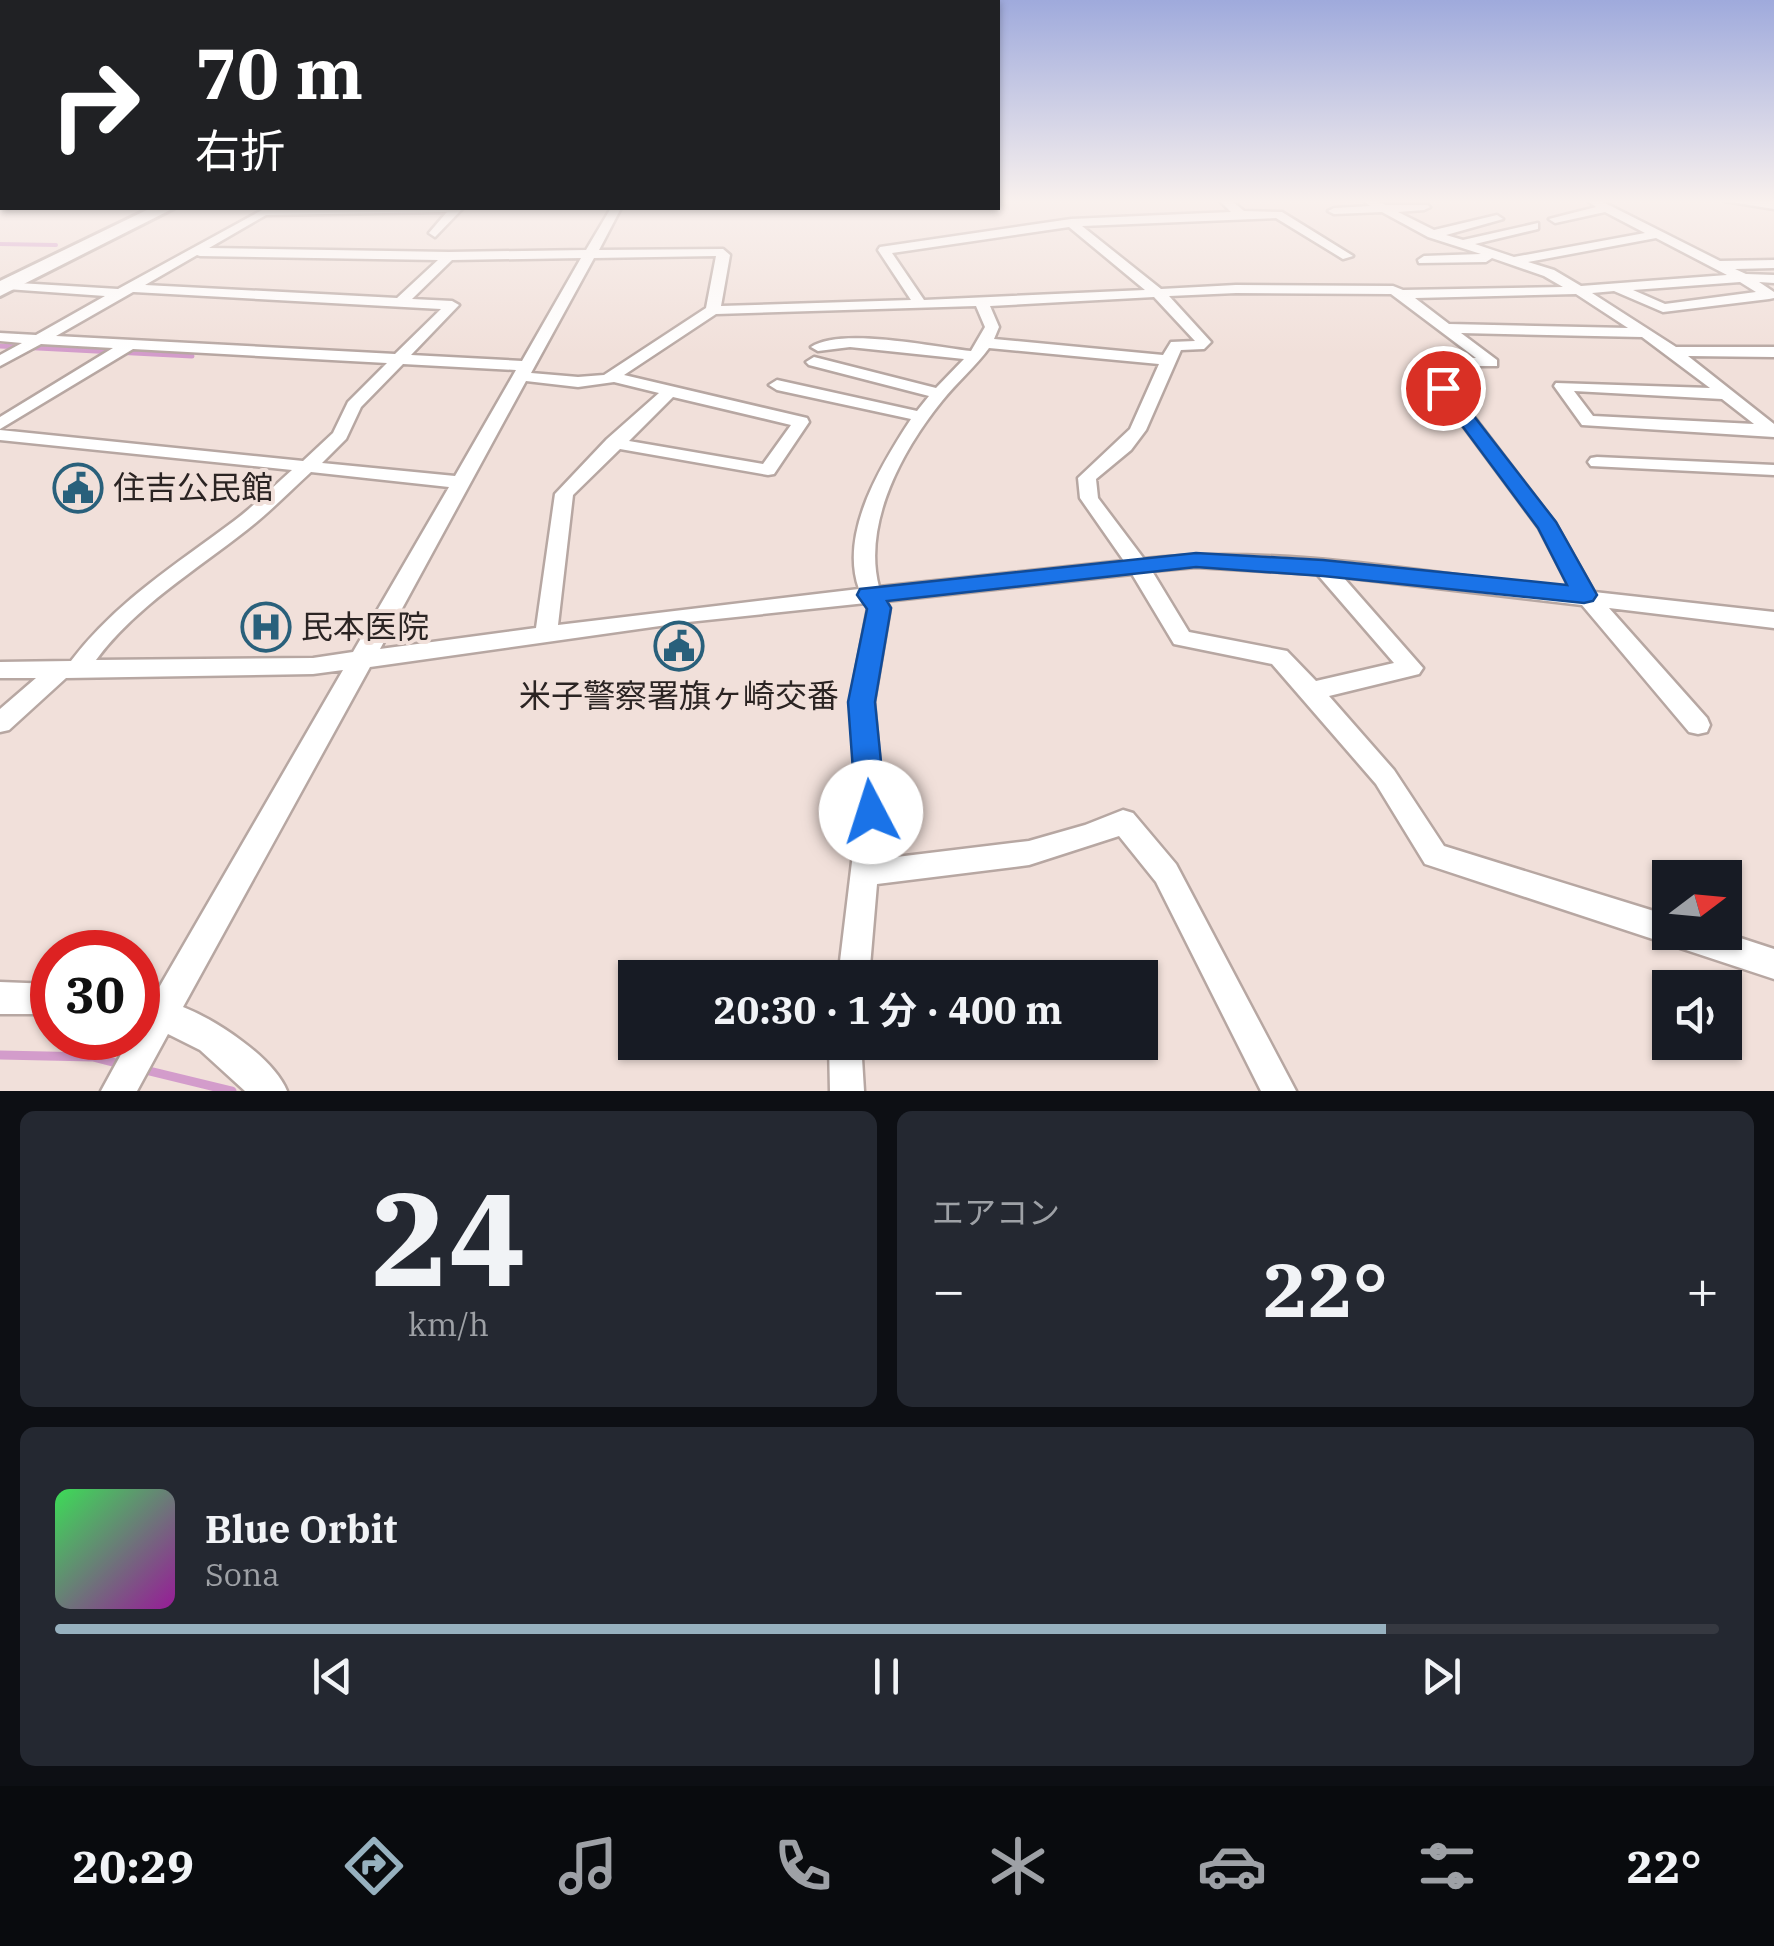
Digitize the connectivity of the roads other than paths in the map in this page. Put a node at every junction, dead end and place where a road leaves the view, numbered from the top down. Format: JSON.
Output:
{"nodes":[{"id":1,"x":67,"y":252,"type":"edge"},
{"id":2,"x":72,"y":252,"type":"edge"},
{"id":3,"x":198,"y":252,"type":"joint"},
{"id":4,"x":885,"y":252,"type":"edge"},
{"id":5,"x":1107,"y":252,"type":"edge"},
{"id":6,"x":1340,"y":252,"type":"edge"},
{"id":7,"x":1480,"y":252,"type":"edge"},
{"id":8,"x":1552,"y":252,"type":"edge"},
{"id":9,"x":1693,"y":252,"type":"edge"},
{"id":10,"x":589,"y":254,"type":"junction"},
{"id":11,"x":450,"y":256,"type":"junction"},
{"id":12,"x":1347,"y":256,"type":"dead end"},
{"id":13,"x":1424,"y":260,"type":"dead end"},
{"id":14,"x":1504,"y":260,"type":"junction"},
{"id":15,"x":1774,"y":264,"type":"edge"},
{"id":16,"x":1718,"y":265,"type":"junction"},
{"id":17,"x":1743,"y":278,"type":"junction"},
{"id":18,"x":1774,"y":279,"type":"edge"},
{"id":19,"x":2,"y":285,"type":"edge"},
{"id":20,"x":1616,"y":286,"type":"junction"},
{"id":21,"x":1577,"y":289,"type":"junction"},
{"id":22,"x":129,"y":291,"type":"junction"},
{"id":23,"x":1158,"y":293,"type":"junction"},
{"id":24,"x":1402,"y":294,"type":"junction"},
{"id":25,"x":401,"y":302,"type":"junction"},
{"id":26,"x":919,"y":302,"type":"junction"},
{"id":27,"x":981,"y":302,"type":"junction"},
{"id":28,"x":713,"y":310,"type":"junction"},
{"id":29,"x":1449,"y":328,"type":"junction"},
{"id":30,"x":1647,"y":333,"type":"junction"},
{"id":31,"x":0,"y":336,"type":"edge"},
{"id":32,"x":41,"y":339,"type":"junction"},
{"id":33,"x":130,"y":344,"type":"junction"},
{"id":34,"x":980,"y":350,"type":"junction"},
{"id":35,"x":1673,"y":351,"type":"junction"},
{"id":36,"x":1774,"y":352,"type":"edge"},
{"id":37,"x":399,"y":359,"type":"junction"},
{"id":38,"x":1167,"y":360,"type":"junction"},
{"id":39,"x":0,"y":361,"type":"edge"},
{"id":40,"x":521,"y":371,"type":"junction"},
{"id":41,"x":612,"y":377,"type":"junction"},
{"id":42,"x":778,"y":384,"type":"dead end"},
{"id":43,"x":670,"y":391,"type":"junction"},
{"id":44,"x":939,"y":394,"type":"junction"},
{"id":45,"x":1727,"y":394,"type":"junction"},
{"id":46,"x":923,"y":417,"type":"junction"},
{"id":47,"x":0,"y":424,"type":"edge"},
{"id":48,"x":1773,"y":430,"type":"edge"},
{"id":49,"x":0,"y":435,"type":"edge"},
{"id":50,"x":613,"y":443,"type":"junction"},
{"id":51,"x":1597,"y":462,"type":"dead end"},
{"id":52,"x":309,"y":466,"type":"junction"},
{"id":53,"x":1774,"y":470,"type":"edge"},
{"id":54,"x":458,"y":482,"type":"junction"},
{"id":55,"x":1138,"y":566,"type":"junction"},
{"id":56,"x":1323,"y":568,"type":"junction"},
{"id":57,"x":869,"y":595,"type":"junction"},
{"id":58,"x":1584,"y":595,"type":"junction"},
{"id":59,"x":1766,"y":618,"type":"edge"},
{"id":60,"x":546,"y":634,"type":"junction"},
{"id":61,"x":1774,"y":639,"type":"edge"},
{"id":62,"x":360,"y":659,"type":"junction"},
{"id":63,"x":69,"y":669,"type":"junction"},
{"id":64,"x":0,"y":670,"type":"edge"},
{"id":65,"x":1311,"y":690,"type":"junction"},
{"id":66,"x":0,"y":723,"type":"edge"},
{"id":67,"x":1698,"y":725,"type":"dead end"},
{"id":68,"x":865,"y":873,"type":"junction"},
{"id":69,"x":1652,"y":924,"type":"edge"},
{"id":70,"x":1732,"y":950,"type":"edge"},
{"id":71,"x":855,"y":960,"type":"edge"},
{"id":72,"x":1774,"y":964,"type":"edge"},
{"id":73,"x":160,"y":995,"type":"edge"},
{"id":74,"x":0,"y":998,"type":"edge"},
{"id":75,"x":30,"y":999,"type":"edge"},
{"id":76,"x":160,"y":1016,"type":"edge"},
{"id":77,"x":131,"y":1060,"type":"edge"},
{"id":78,"x":846,"y":1060,"type":"edge"},
{"id":79,"x":118,"y":1091,"type":"edge"},
{"id":80,"x":270,"y":1091,"type":"edge"},
{"id":81,"x":847,"y":1091,"type":"edge"},
{"id":82,"x":1280,"y":1091,"type":"edge"}],
"edges":[{"from":1,"to":19,"type":"main road"},
{"from":2,"to":19,"type":"main road"},
{"from":3,"to":11,"type":"street"},
{"from":3,"to":22,"type":"street"},
{"from":4,"to":26,"type":"street"},
{"from":5,"to":23,"type":"street"},
{"from":6,"to":12,"type":"street"},
{"from":7,"to":14,"type":"street"},
{"from":8,"to":14,"type":"street"},
{"from":9,"to":16,"type":"street"},
{"from":10,"to":11,"type":"street"},
{"from":10,"to":28,"type":"street"},
{"from":10,"to":40,"type":"street"},
{"from":11,"to":25,"type":"street"},
{"from":13,"to":14,"type":"street"},
{"from":14,"to":21,"type":"street"},
{"from":15,"to":16,"type":"street"},
{"from":16,"to":17,"type":"street"},
{"from":17,"to":18,"type":"street"},
{"from":17,"to":20,"type":"street"},
{"from":17,"to":20,"type":"street"},
{"from":19,"to":22,"type":"street"},
{"from":20,"to":21,"type":"street"},
{"from":21,"to":24,"type":"street"},
{"from":21,"to":30,"type":"street"},
{"from":22,"to":25,"type":"street"},
{"from":22,"to":32,"type":"street"},
{"from":23,"to":24,"type":"street"},
{"from":23,"to":27,"type":"street"},
{"from":23,"to":38,"type":"street"},
{"from":24,"to":29,"type":"street"},
{"from":25,"to":37,"type":"street"},
{"from":26,"to":27,"type":"street"},
{"from":26,"to":28,"type":"street"},
{"from":27,"to":34,"type":"street"},
{"from":28,"to":41,"type":"street"},
{"from":29,"to":30,"type":"street"},
{"from":29,"to":58,"type":"street"},
{"from":30,"to":35,"type":"street"},
{"from":31,"to":32,"type":"street"},
{"from":32,"to":33,"type":"street"},
{"from":32,"to":39,"type":"street"},
{"from":33,"to":37,"type":"street"},
{"from":33,"to":47,"type":"street"},
{"from":34,"to":38,"type":"street"},
{"from":34,"to":44,"type":"street"},
{"from":34,"to":44,"type":"street"},
{"from":35,"to":36,"type":"street"},
{"from":35,"to":45,"type":"street"},
{"from":37,"to":40,"type":"street"},
{"from":37,"to":52,"type":"street"},
{"from":38,"to":55,"type":"street"},
{"from":40,"to":41,"type":"street"},
{"from":40,"to":54,"type":"street"},
{"from":41,"to":43,"type":"street"},
{"from":42,"to":46,"type":"street"},
{"from":43,"to":50,"type":"street"},
{"from":43,"to":50,"type":"street"},
{"from":44,"to":46,"type":"street"},
{"from":45,"to":48,"type":"street"},
{"from":45,"to":48,"type":"street"},
{"from":46,"to":57,"type":"street"},
{"from":49,"to":52,"type":"street"},
{"from":50,"to":60,"type":"street"},
{"from":51,"to":53,"type":"street"},
{"from":52,"to":54,"type":"street"},
{"from":52,"to":63,"type":"street"},
{"from":54,"to":62,"type":"street"},
{"from":55,"to":56,"type":"street"},
{"from":55,"to":57,"type":"street"},
{"from":55,"to":65,"type":"street"},
{"from":56,"to":58,"type":"street"},
{"from":56,"to":65,"type":"street"},
{"from":57,"to":60,"type":"street"},
{"from":57,"to":68,"type":"street"},
{"from":58,"to":59,"type":"street"},
{"from":58,"to":67,"type":"street"},
{"from":59,"to":61,"type":"street"},
{"from":60,"to":62,"type":"street"},
{"from":62,"to":63,"type":"street"},
{"from":62,"to":73,"type":"street"},
{"from":63,"to":64,"type":"street"},
{"from":63,"to":66,"type":"street"},
{"from":65,"to":69,"type":"street"},
{"from":68,"to":71,"type":"street"},
{"from":68,"to":82,"type":"street"},
{"from":70,"to":72,"type":"street"},
{"from":74,"to":75,"type":"street"},
{"from":76,"to":80,"type":"street"},
{"from":77,"to":79,"type":"street"},
{"from":78,"to":81,"type":"street"}]}
